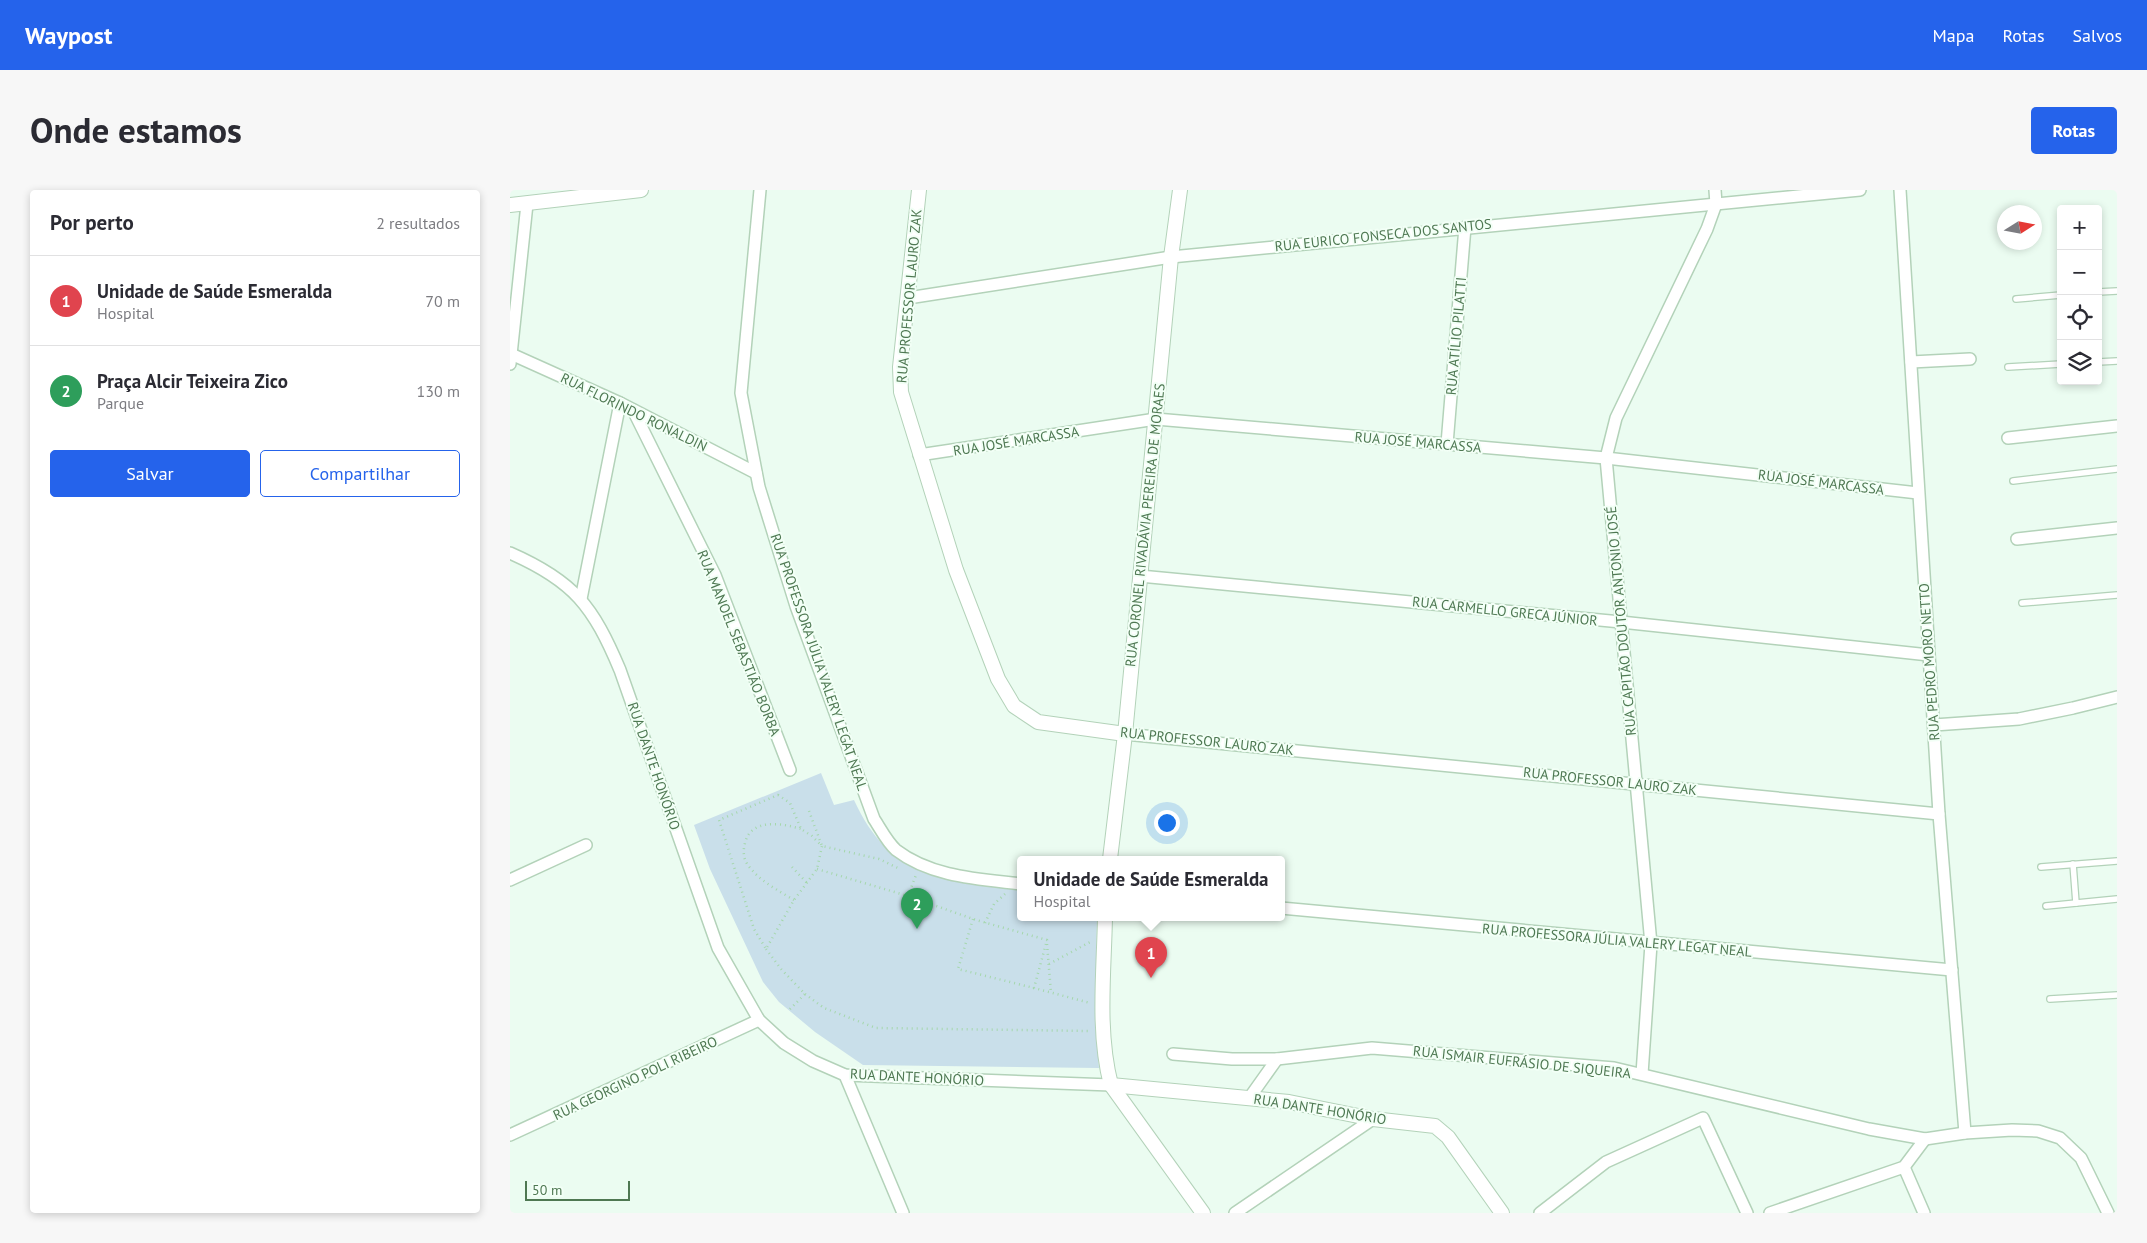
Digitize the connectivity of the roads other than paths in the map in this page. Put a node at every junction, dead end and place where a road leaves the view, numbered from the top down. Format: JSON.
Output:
{"nodes":[{"id":1,"x":640,"y":190,"type":"edge"},
{"id":2,"x":760,"y":190,"type":"edge"},
{"id":3,"x":919,"y":190,"type":"edge"},
{"id":4,"x":1180,"y":190,"type":"edge"},
{"id":5,"x":1716,"y":190,"type":"edge"},
{"id":6,"x":1860,"y":190,"type":"edge"},
{"id":7,"x":1900,"y":190,"type":"edge"},
{"id":8,"x":598,"y":192,"type":"edge"},
{"id":9,"x":527,"y":204,"type":"junction"},
{"id":10,"x":1716,"y":204,"type":"junction"},
{"id":11,"x":510,"y":205,"type":"edge"},
{"id":12,"x":1464,"y":227,"type":"junction"},
{"id":13,"x":1172,"y":256,"type":"junction"},
{"id":14,"x":2117,"y":290,"type":"edge"},
{"id":15,"x":2102,"y":292,"type":"edge"},
{"id":16,"x":2057,"y":296,"type":"edge"},
{"id":17,"x":908,"y":298,"type":"junction"},
{"id":18,"x":2016,"y":300,"type":"dead end"},
{"id":19,"x":511,"y":359,"type":"edge"},
{"id":20,"x":1970,"y":359,"type":"dead end"},
{"id":21,"x":2117,"y":361,"type":"edge"},
{"id":22,"x":1911,"y":362,"type":"junction"},
{"id":23,"x":2102,"y":362,"type":"edge"},
{"id":24,"x":2057,"y":364,"type":"edge"},
{"id":25,"x":2008,"y":367,"type":"dead end"},
{"id":26,"x":620,"y":403,"type":"junction"},
{"id":27,"x":633,"y":410,"type":"junction"},
{"id":28,"x":1156,"y":420,"type":"junction"},
{"id":29,"x":2117,"y":426,"type":"edge"},
{"id":30,"x":2008,"y":438,"type":"dead end"},
{"id":31,"x":1447,"y":444,"type":"junction"},
{"id":32,"x":919,"y":455,"type":"junction"},
{"id":33,"x":1606,"y":458,"type":"junction"},
{"id":34,"x":2117,"y":469,"type":"edge"},
{"id":35,"x":756,"y":473,"type":"junction"},
{"id":36,"x":2013,"y":481,"type":"dead end"},
{"id":37,"x":1918,"y":494,"type":"junction"},
{"id":38,"x":2117,"y":528,"type":"edge"},
{"id":39,"x":2017,"y":539,"type":"dead end"},
{"id":40,"x":510,"y":553,"type":"edge"},
{"id":41,"x":1140,"y":576,"type":"junction"},
{"id":42,"x":2117,"y":595,"type":"edge"},
{"id":43,"x":581,"y":599,"type":"junction"},
{"id":44,"x":2022,"y":603,"type":"dead end"},
{"id":45,"x":1621,"y":622,"type":"junction"},
{"id":46,"x":1929,"y":655,"type":"junction"},
{"id":47,"x":2117,"y":697,"type":"edge"},
{"id":48,"x":1934,"y":725,"type":"junction"},
{"id":49,"x":1125,"y":734,"type":"junction"},
{"id":50,"x":790,"y":770,"type":"dead end"},
{"id":51,"x":1636,"y":784,"type":"junction"},
{"id":52,"x":1939,"y":814,"type":"junction"},
{"id":53,"x":586,"y":844,"type":"dead end"},
{"id":54,"x":1110,"y":856,"type":"edge"},
{"id":55,"x":2117,"y":862,"type":"edge"},
{"id":56,"x":2073,"y":864,"type":"junction"},
{"id":57,"x":2041,"y":867,"type":"dead end"},
{"id":58,"x":510,"y":880,"type":"edge"},
{"id":59,"x":1016,"y":886,"type":"edge"},
{"id":60,"x":2117,"y":899,"type":"edge"},
{"id":61,"x":2076,"y":903,"type":"junction"},
{"id":62,"x":2046,"y":906,"type":"dead end"},
{"id":63,"x":1285,"y":908,"type":"edge"},
{"id":64,"x":1105,"y":921,"type":"edge"},
{"id":65,"x":1651,"y":944,"type":"junction"},
{"id":66,"x":1952,"y":970,"type":"junction"},
{"id":67,"x":2117,"y":995,"type":"edge"},
{"id":68,"x":2050,"y":1000,"type":"dead end"},
{"id":69,"x":759,"y":1020,"type":"junction"},
{"id":70,"x":1173,"y":1054,"type":"dead end"},
{"id":71,"x":1277,"y":1059,"type":"junction"},
{"id":72,"x":845,"y":1074,"type":"junction"},
{"id":73,"x":1642,"y":1074,"type":"junction"},
{"id":74,"x":1111,"y":1085,"type":"junction"},
{"id":75,"x":1252,"y":1094,"type":"junction"},
{"id":76,"x":1373,"y":1119,"type":"junction"},
{"id":77,"x":1965,"y":1133,"type":"junction"},
{"id":78,"x":510,"y":1135,"type":"edge"},
{"id":79,"x":1925,"y":1139,"type":"junction"},
{"id":80,"x":1904,"y":1167,"type":"junction"},
{"id":81,"x":903,"y":1213,"type":"edge"},
{"id":82,"x":1203,"y":1213,"type":"edge"},
{"id":83,"x":1235,"y":1213,"type":"edge"},
{"id":84,"x":1502,"y":1213,"type":"edge"},
{"id":85,"x":1540,"y":1213,"type":"edge"},
{"id":86,"x":1747,"y":1213,"type":"edge"},
{"id":87,"x":1770,"y":1213,"type":"edge"},
{"id":88,"x":1924,"y":1213,"type":"edge"},
{"id":89,"x":2108,"y":1213,"type":"edge"}],
"edges":[{"from":1,"to":8,"type":"street"},
{"from":2,"to":35,"type":"street","name":"RUA PROFESSORA JÚLIA VALERY LEGAT NEAL"},
{"from":3,"to":17,"type":"street","name":"RUA PROFESSOR LAURO ZAK"},
{"from":4,"to":13,"type":"street","name":"RUA CORONEL RIVADÁVIA PEREIRA DE MORAES"},
{"from":5,"to":10,"type":"street","name":"RUA CAPITÃO DOUTOR ANTONIO JOSÉ"},
{"from":6,"to":10,"type":"street","name":"RUA EURICO FONSECA DOS SANTOS"},
{"from":7,"to":22,"type":"street","name":"RUA PEDRO MORO NETTO"},
{"from":8,"to":9,"type":"street"},
{"from":9,"to":11,"type":"street"},
{"from":9,"to":19,"type":"street"},
{"from":10,"to":12,"type":"street","name":"RUA EURICO FONSECA DOS SANTOS"},
{"from":10,"to":33,"type":"street","name":"RUA CAPITÃO DOUTOR ANTONIO JOSÉ"},
{"from":12,"to":13,"type":"street","name":"RUA EURICO FONSECA DOS SANTOS"},
{"from":12,"to":31,"type":"street","name":"RUA ATÍLIO PILATTI"},
{"from":13,"to":17,"type":"street","name":"RUA EURICO FONSECA DOS SANTOS"},
{"from":13,"to":28,"type":"street","name":"RUA CORONEL RIVADÁVIA PEREIRA DE MORAES"},
{"from":14,"to":15,"type":"lane"},
{"from":16,"to":18,"type":"lane"},
{"from":17,"to":32,"type":"street","name":"RUA PROFESSOR LAURO ZAK"},
{"from":19,"to":26,"type":"street","name":"RUA FLORINDO RONALDIN"},
{"from":20,"to":22,"type":"street"},
{"from":21,"to":23,"type":"lane"},
{"from":22,"to":37,"type":"street","name":"RUA PEDRO MORO NETTO"},
{"from":24,"to":25,"type":"lane"},
{"from":26,"to":27,"type":"street","name":"RUA FLORINDO RONALDIN"},
{"from":26,"to":43,"type":"street"},
{"from":27,"to":35,"type":"street","name":"RUA FLORINDO RONALDIN"},
{"from":27,"to":50,"type":"street","name":"RUA MANOEL SEBASTIÃO BORBA"},
{"from":28,"to":31,"type":"street","name":"RUA JOSÉ MARCASSA"},
{"from":28,"to":32,"type":"street","name":"RUA JOSÉ MARCASSA"},
{"from":28,"to":41,"type":"street","name":"RUA CORONEL RIVADÁVIA PEREIRA DE MORAES"},
{"from":29,"to":30,"type":"street"},
{"from":31,"to":33,"type":"street","name":"RUA JOSÉ MARCASSA"},
{"from":32,"to":49,"type":"street","name":"RUA PROFESSOR LAURO ZAK"},
{"from":33,"to":37,"type":"street","name":"RUA JOSÉ MARCASSA"},
{"from":33,"to":45,"type":"street","name":"RUA CAPITÃO DOUTOR ANTONIO JOSÉ"},
{"from":34,"to":36,"type":"lane"},
{"from":35,"to":59,"type":"street","name":"RUA PROFESSORA JÚLIA VALERY LEGAT NEAL"},
{"from":37,"to":46,"type":"street","name":"RUA PEDRO MORO NETTO"},
{"from":38,"to":39,"type":"street"},
{"from":40,"to":43,"type":"street","name":"RUA DANTE HONÓRIO"},
{"from":41,"to":45,"type":"street","name":"RUA CARMELLO GRECA JÚNIOR"},
{"from":41,"to":49,"type":"street","name":"RUA CORONEL RIVADÁVIA PEREIRA DE MORAES"},
{"from":42,"to":44,"type":"lane"},
{"from":43,"to":69,"type":"street","name":"RUA DANTE HONÓRIO"},
{"from":45,"to":46,"type":"street","name":"RUA CARMELLO GRECA JÚNIOR"},
{"from":45,"to":51,"type":"street","name":"RUA CAPITÃO DOUTOR ANTONIO JOSÉ"},
{"from":46,"to":48,"type":"street","name":"RUA PEDRO MORO NETTO"},
{"from":47,"to":48,"type":"street"},
{"from":48,"to":52,"type":"street","name":"RUA PEDRO MORO NETTO"},
{"from":49,"to":51,"type":"street","name":"RUA PROFESSOR LAURO ZAK"},
{"from":49,"to":54,"type":"street","name":"RUA CORONEL RIVADÁVIA PEREIRA DE MORAES"},
{"from":51,"to":52,"type":"street","name":"RUA PROFESSOR LAURO ZAK"},
{"from":51,"to":65,"type":"street","name":"RUA CAPITÃO DOUTOR ANTONIO JOSÉ"},
{"from":52,"to":66,"type":"street","name":"RUA PEDRO MORO NETTO"},
{"from":53,"to":58,"type":"street"},
{"from":55,"to":56,"type":"lane"},
{"from":56,"to":57,"type":"lane"},
{"from":56,"to":61,"type":"lane"},
{"from":60,"to":61,"type":"lane"},
{"from":61,"to":62,"type":"lane"},
{"from":63,"to":65,"type":"street","name":"RUA PROFESSORA JÚLIA VALERY LEGAT NEAL"},
{"from":64,"to":74,"type":"street"},
{"from":65,"to":66,"type":"street","name":"RUA PROFESSORA JÚLIA VALERY LEGAT NEAL"},
{"from":65,"to":73,"type":"street","name":"RUA CAPITÃO DOUTOR ANTONIO JOSÉ"},
{"from":66,"to":77,"type":"street","name":"RUA PEDRO MORO NETTO"},
{"from":67,"to":68,"type":"lane"},
{"from":69,"to":72,"type":"street","name":"RUA DANTE HONÓRIO"},
{"from":69,"to":78,"type":"street","name":"RUA GEORGINO POLI RIBEIRO"},
{"from":70,"to":71,"type":"street","name":"RUA ISMAIR EUFRÁSIO DE SIQUEIRA"},
{"from":71,"to":73,"type":"street","name":"RUA ISMAIR EUFRÁSIO DE SIQUEIRA"},
{"from":71,"to":75,"type":"street"},
{"from":72,"to":74,"type":"street","name":"RUA DANTE HONÓRIO"},
{"from":72,"to":81,"type":"street"},
{"from":73,"to":79,"type":"street","name":"RUA ISMAIR EUFRÁSIO DE SIQUEIRA"},
{"from":74,"to":75,"type":"street","name":"RUA DANTE HONÓRIO"},
{"from":74,"to":82,"type":"street"},
{"from":75,"to":76,"type":"street","name":"RUA DANTE HONÓRIO"},
{"from":76,"to":83,"type":"street"},
{"from":76,"to":84,"type":"street","name":"RUA DANTE HONÓRIO"},
{"from":77,"to":79,"type":"street","name":"RUA ISMAIR EUFRÁSIO DE SIQUEIRA"},
{"from":77,"to":89,"type":"street","name":"RUA ISMAIR EUFRÁSIO DE SIQUEIRA"},
{"from":79,"to":80,"type":"street"},
{"from":80,"to":87,"type":"street"},
{"from":80,"to":88,"type":"street"},
{"from":85,"to":86,"type":"street"}]}
